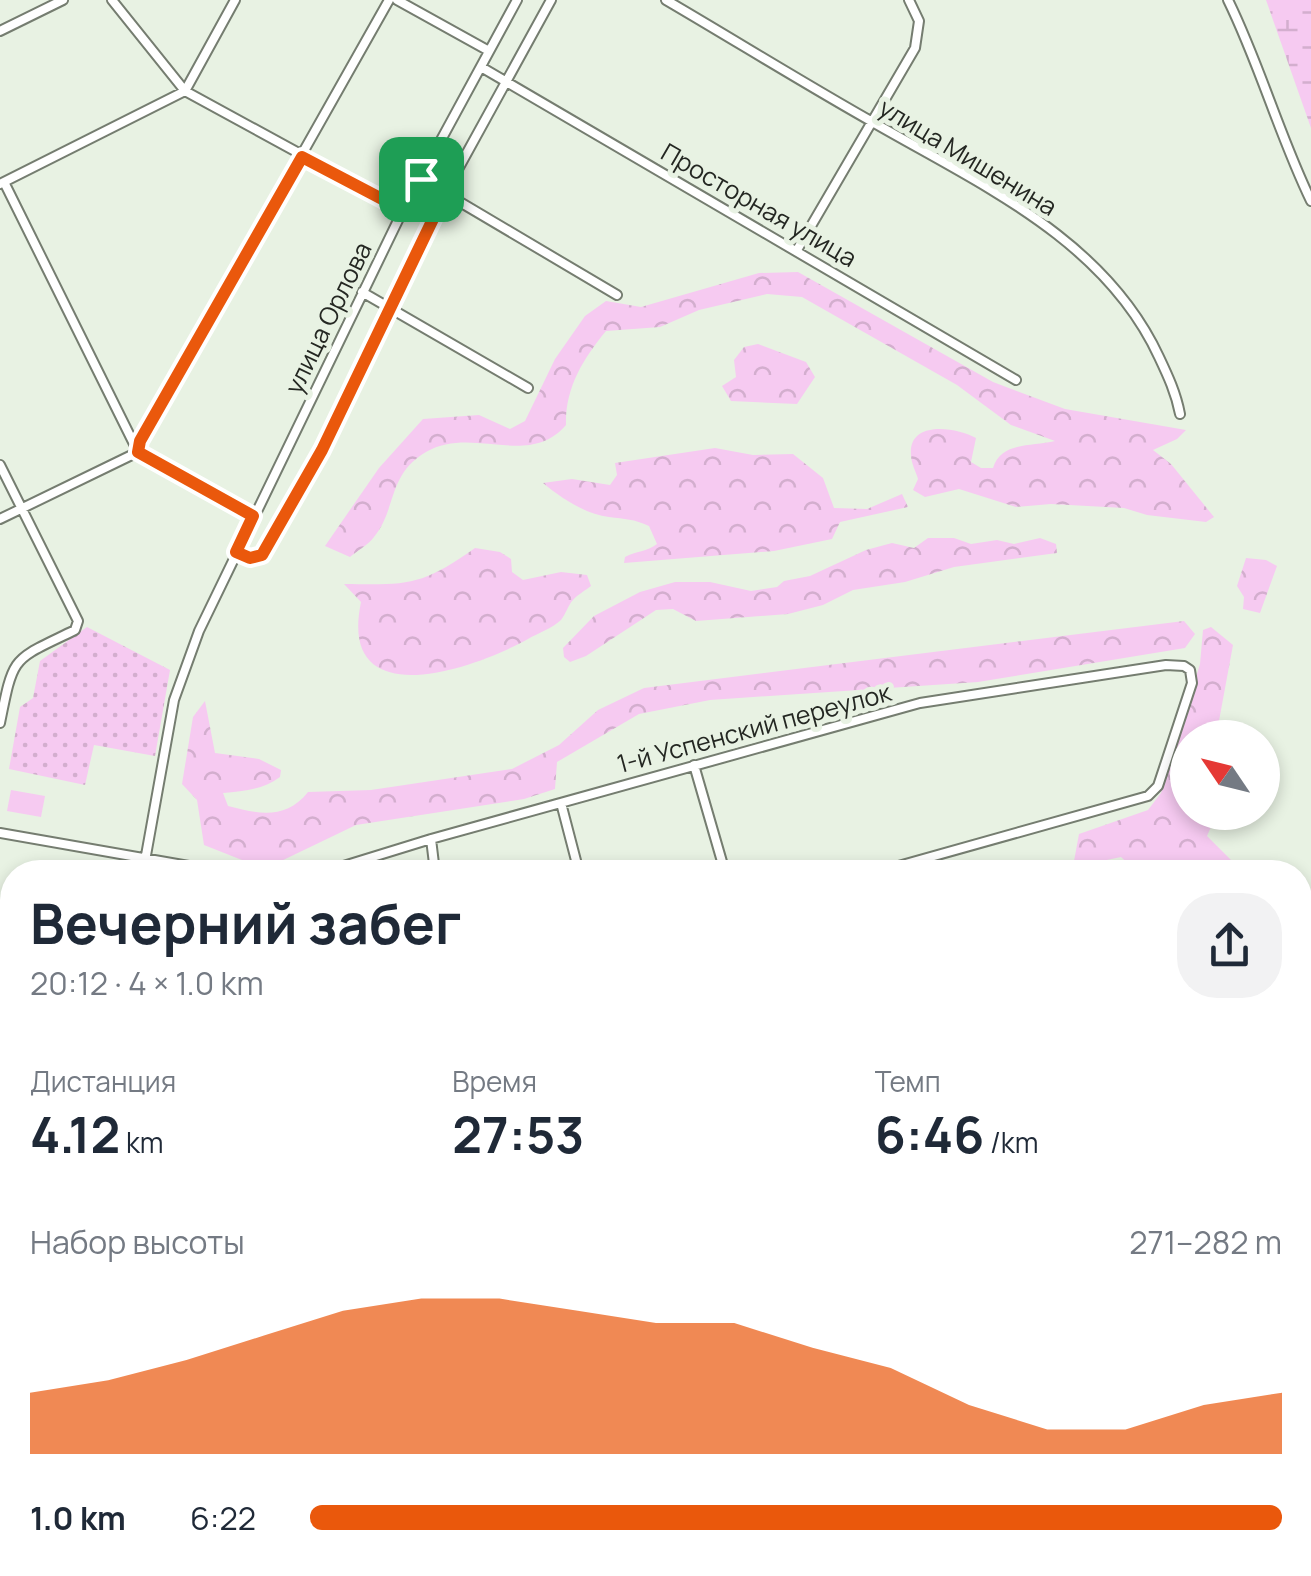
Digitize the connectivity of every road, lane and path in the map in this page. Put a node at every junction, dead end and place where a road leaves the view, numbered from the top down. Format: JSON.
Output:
{"nodes":[{"id":1,"x":63,"y":0,"type":"edge"},
{"id":2,"x":112,"y":0,"type":"edge"},
{"id":3,"x":235,"y":0,"type":"edge"},
{"id":4,"x":393,"y":0,"type":"edge"},
{"id":5,"x":517,"y":0,"type":"edge"},
{"id":6,"x":551,"y":0,"type":"edge"},
{"id":7,"x":666,"y":0,"type":"edge"},
{"id":8,"x":909,"y":0,"type":"edge"},
{"id":9,"x":1228,"y":0,"type":"edge"},
{"id":10,"x":0,"y":31,"type":"edge"},
{"id":11,"x":489,"y":51,"type":"junction"},
{"id":12,"x":481,"y":67,"type":"junction"},
{"id":13,"x":504,"y":81,"type":"junction"},
{"id":14,"x":185,"y":91,"type":"junction"},
{"id":15,"x":874,"y":123,"type":"junction"},
{"id":16,"x":302,"y":157,"type":"junction"},
{"id":17,"x":421,"y":179,"type":"junction"},
{"id":18,"x":2,"y":183,"type":"edge"},
{"id":19,"x":446,"y":192,"type":"junction"},
{"id":20,"x":1311,"y":200,"type":"edge"},
{"id":21,"x":403,"y":210,"type":"junction"},
{"id":22,"x":796,"y":250,"type":"junction"},
{"id":23,"x":362,"y":292,"type":"junction"},
{"id":24,"x":617,"y":295,"type":"dead end"},
{"id":25,"x":390,"y":307,"type":"junction"},
{"id":26,"x":1016,"y":380,"type":"dead end"},
{"id":27,"x":528,"y":388,"type":"dead end"},
{"id":28,"x":1180,"y":414,"type":"dead end"},
{"id":29,"x":138,"y":452,"type":"junction"},
{"id":30,"x":0,"y":464,"type":"edge"},
{"id":31,"x":22,"y":508,"type":"junction"},
{"id":32,"x":253,"y":516,"type":"junction"},
{"id":33,"x":0,"y":519,"type":"edge"},
{"id":34,"x":236,"y":552,"type":"junction"},
{"id":35,"x":0,"y":723,"type":"edge"},
{"id":36,"x":694,"y":765,"type":"junction"},
{"id":37,"x":561,"y":803,"type":"junction"},
{"id":38,"x":0,"y":833,"type":"edge"},
{"id":39,"x":431,"y":839,"type":"junction"},
{"id":40,"x":145,"y":858,"type":"junction"},
{"id":41,"x":156,"y":860,"type":"edge"},
{"id":42,"x":363,"y":860,"type":"edge"},
{"id":43,"x":434,"y":860,"type":"edge"},
{"id":44,"x":577,"y":860,"type":"edge"},
{"id":45,"x":722,"y":860,"type":"edge"},
{"id":46,"x":920,"y":860,"type":"edge"}],
"edges":[{"from":1,"to":10,"type":"street"},
{"from":2,"to":14,"type":"street"},
{"from":3,"to":14,"type":"street"},
{"from":4,"to":11,"type":"street"},
{"from":4,"to":16,"type":"street"},
{"from":5,"to":11,"type":"street","name":"улица Орлова"},
{"from":6,"to":13,"type":"street","name":"улица Орлова"},
{"from":7,"to":15,"type":"street","name":"улица Мишенина"},
{"from":8,"to":15,"type":"street"},
{"from":9,"to":20,"type":"street"},
{"from":11,"to":12,"type":"street","name":"улица Орлова"},
{"from":12,"to":13,"type":"street","name":"Просторная улица"},
{"from":12,"to":17,"type":"street","name":"улица Орлова"},
{"from":13,"to":19,"type":"street","name":"улица Орлова"},
{"from":13,"to":22,"type":"street","name":"Просторная улица"},
{"from":14,"to":16,"type":"street"},
{"from":14,"to":18,"type":"street"},
{"from":15,"to":22,"type":"street"},
{"from":15,"to":28,"type":"street","name":"улица Мишенина"},
{"from":16,"to":21,"type":"street"},
{"from":16,"to":29,"type":"street"},
{"from":17,"to":19,"type":"street"},
{"from":17,"to":21,"type":"street","name":"улица Орлова"},
{"from":18,"to":29,"type":"street"},
{"from":19,"to":24,"type":"street"},
{"from":19,"to":25,"type":"street","name":"улица Орлова"},
{"from":21,"to":23,"type":"street","name":"улица Орлова"},
{"from":22,"to":26,"type":"street","name":"Просторная улица"},
{"from":23,"to":25,"type":"street"},
{"from":23,"to":32,"type":"street","name":"улица Орлова"},
{"from":25,"to":27,"type":"street"},
{"from":25,"to":34,"type":"street","name":"улица Орлова"},
{"from":29,"to":31,"type":"street"},
{"from":29,"to":32,"type":"street"},
{"from":30,"to":31,"type":"street"},
{"from":31,"to":33,"type":"street"},
{"from":31,"to":35,"type":"street"},
{"from":32,"to":34,"type":"street","name":"улица Орлова"},
{"from":34,"to":40,"type":"street","name":"улица Орлова"},
{"from":36,"to":37,"type":"street","name":"1-й Успенский переулок"},
{"from":36,"to":45,"type":"street"},
{"from":36,"to":46,"type":"street","name":"1-й Успенский переулок"},
{"from":37,"to":39,"type":"street","name":"1-й Успенский переулок"},
{"from":37,"to":44,"type":"street"},
{"from":38,"to":40,"type":"street"},
{"from":39,"to":42,"type":"street","name":"1-й Успенский переулок"},
{"from":39,"to":43,"type":"street"},
{"from":40,"to":41,"type":"street"}]}
